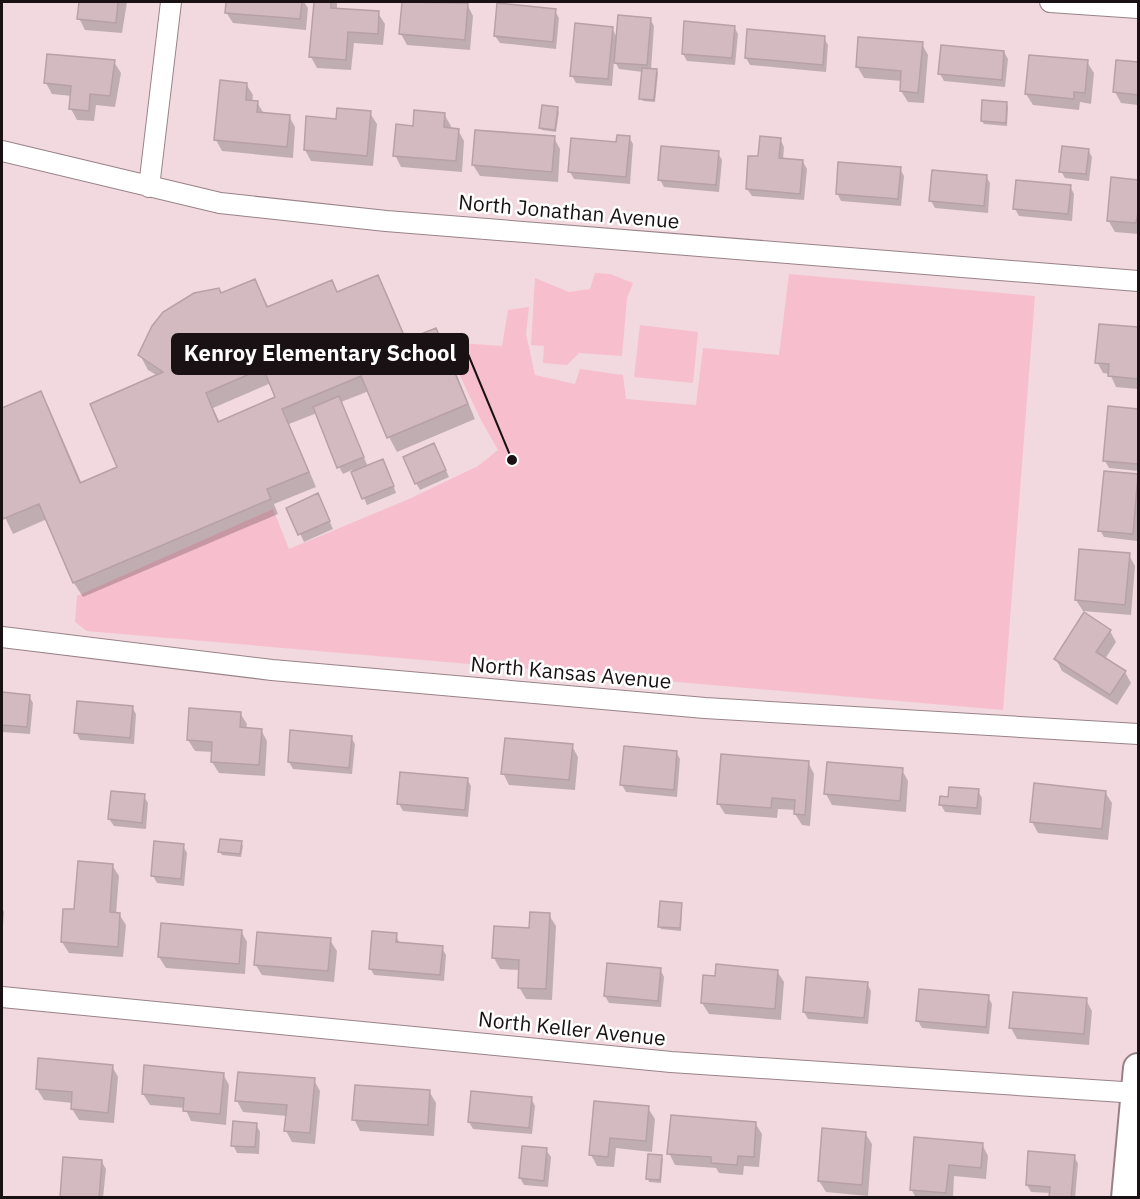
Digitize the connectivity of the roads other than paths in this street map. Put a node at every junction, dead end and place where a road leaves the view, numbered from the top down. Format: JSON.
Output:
{"nodes":[{"id":1,"x":171,"y":2,"type":"edge"},
{"id":2,"x":1050,"y":2,"type":"edge"},
{"id":3,"x":1138,"y":8,"type":"edge"},
{"id":4,"x":2,"y":151,"type":"edge"},
{"id":5,"x":150,"y":187,"type":"junction"},
{"id":6,"x":1138,"y":281,"type":"edge"},
{"id":7,"x":2,"y":638,"type":"edge"},
{"id":8,"x":1138,"y":734,"type":"edge"},
{"id":9,"x":2,"y":997,"type":"edge"},
{"id":10,"x":1138,"y":1085,"type":"edge"},
{"id":11,"x":1126,"y":1197,"type":"edge"}],
"edges":[{"from":1,"to":5,"type":"street"},
{"from":2,"to":3,"type":"street"},
{"from":4,"to":5,"type":"street","name":"North Jonathan Avenue"},
{"from":5,"to":6,"type":"street","name":"North Jonathan Avenue"},
{"from":7,"to":8,"type":"street","name":"North Kansas Avenue"},
{"from":9,"to":10,"type":"street","name":"North Keller Avenue"},
{"from":10,"to":11,"type":"street"}]}
